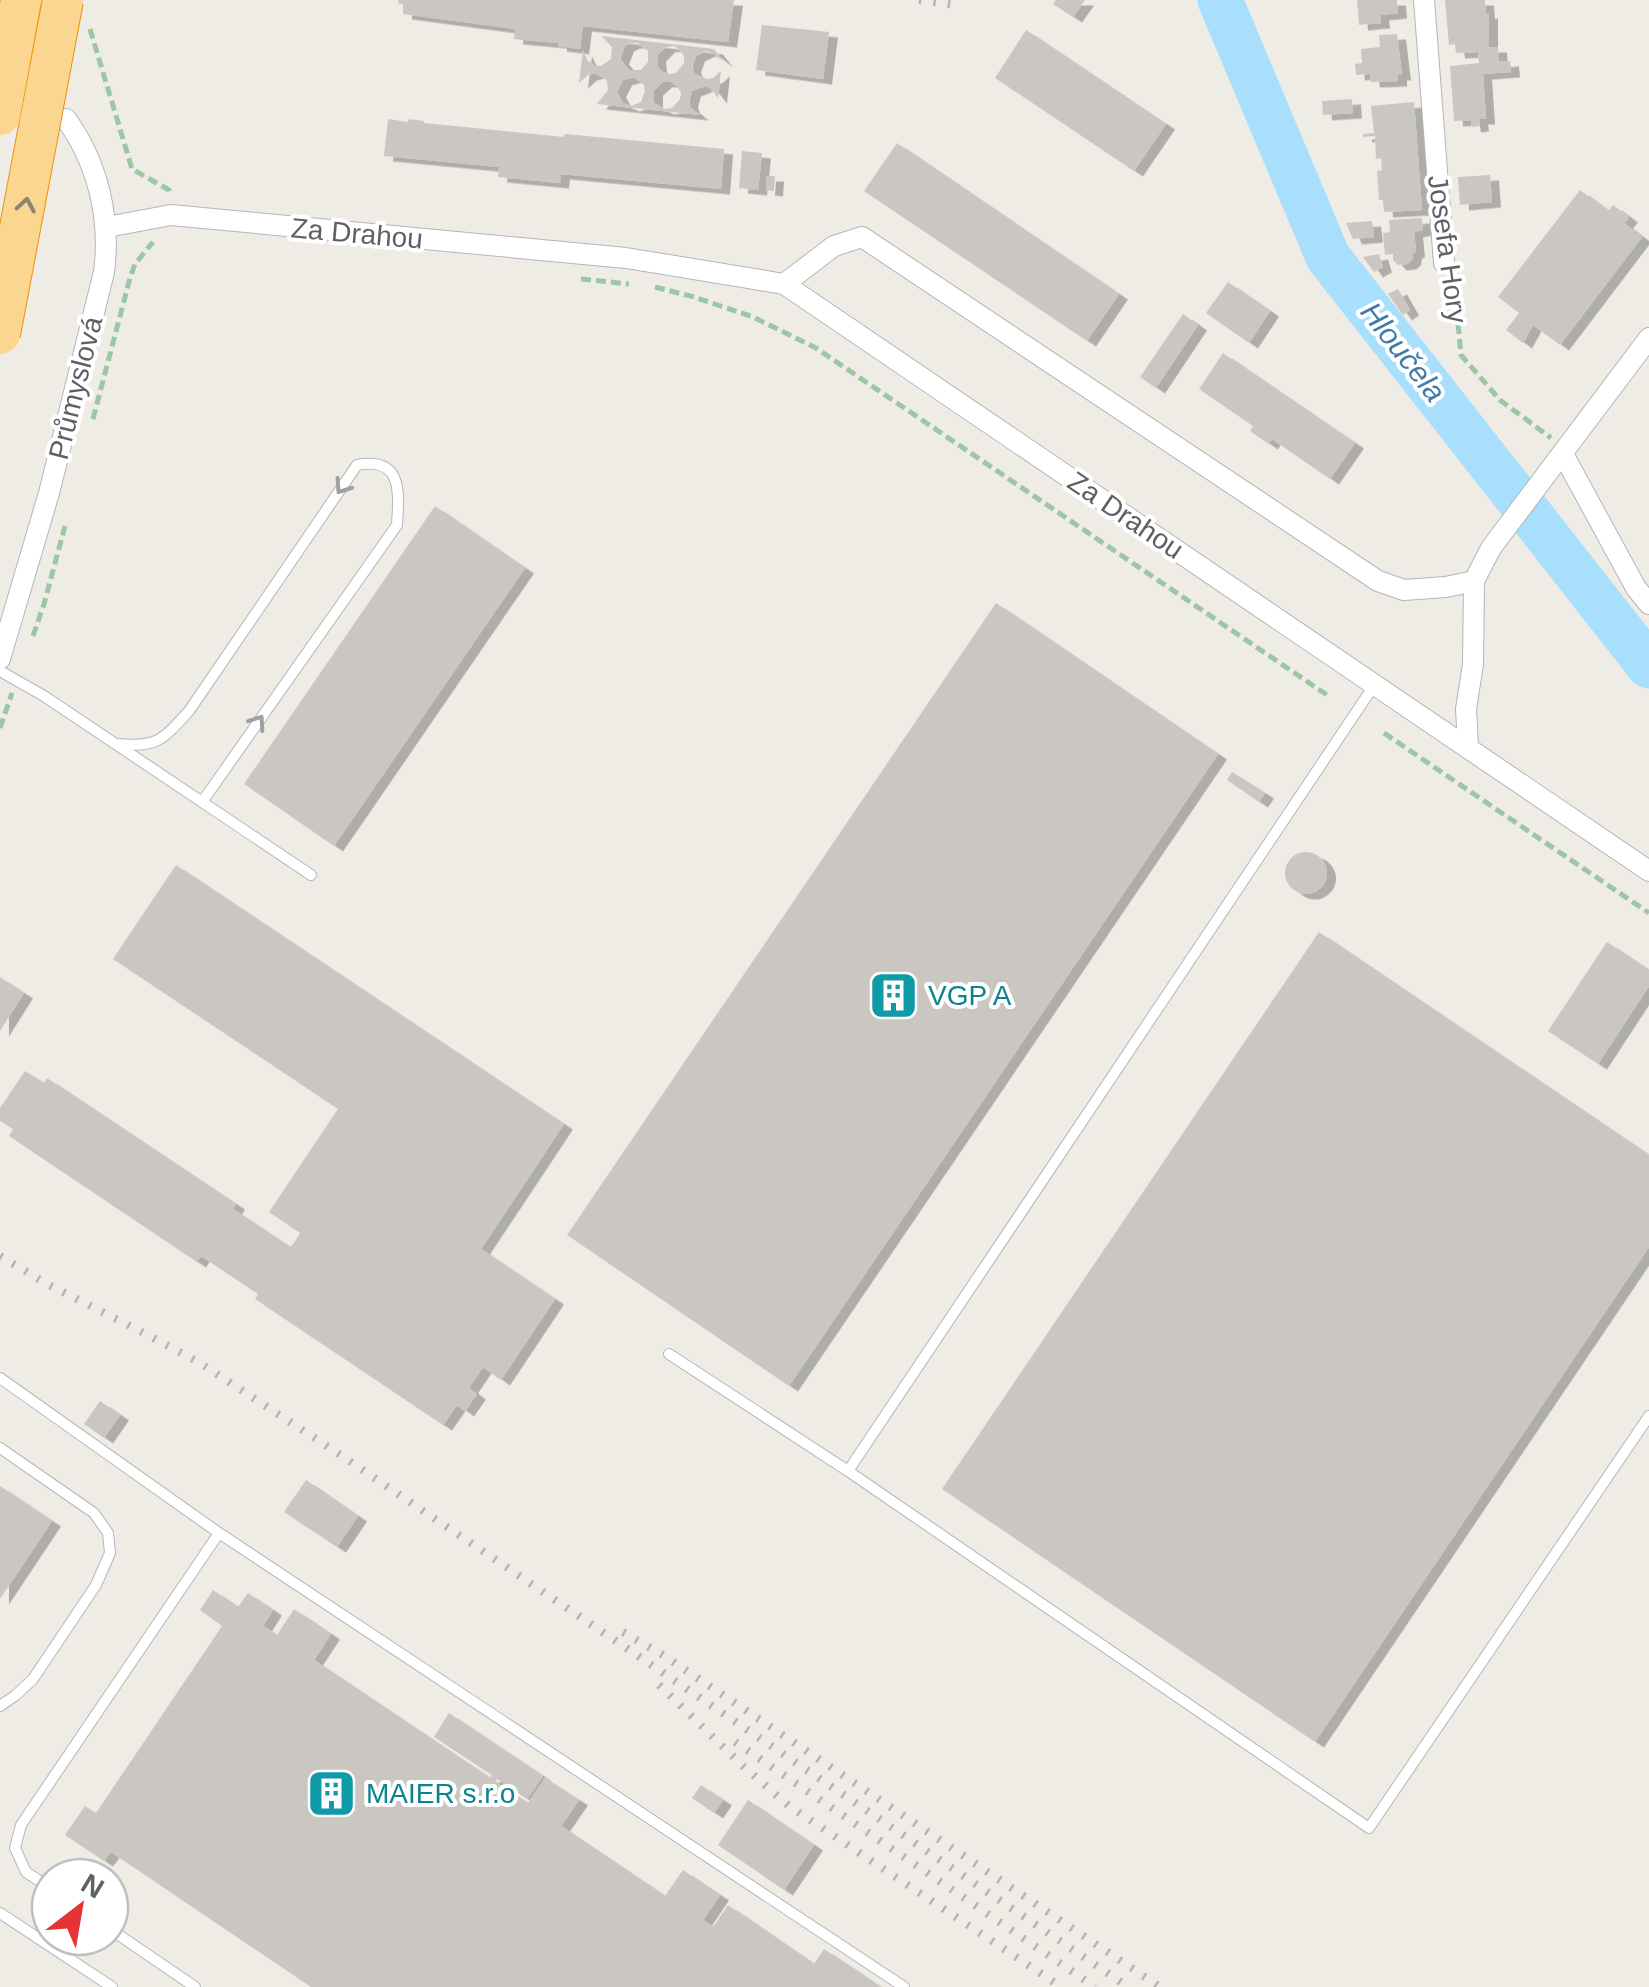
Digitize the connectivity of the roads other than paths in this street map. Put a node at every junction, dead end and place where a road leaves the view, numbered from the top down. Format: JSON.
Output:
{"nodes":[{"id":1,"x":21,"y":0,"type":"edge"},
{"id":2,"x":1424,"y":0,"type":"edge"},
{"id":3,"x":75,"y":9,"type":"edge"},
{"id":4,"x":0,"y":116,"type":"edge"},
{"id":5,"x":66,"y":119,"type":"dead end"},
{"id":6,"x":107,"y":227,"type":"junction"},
{"id":7,"x":1444,"y":263,"type":"road end"},
{"id":8,"x":784,"y":284,"type":"junction"},
{"id":9,"x":0,"y":334,"type":"edge"},
{"id":10,"x":1649,"y":338,"type":"edge"},
{"id":11,"x":1565,"y":452,"type":"junction"},
{"id":12,"x":1474,"y":581,"type":"junction"},
{"id":13,"x":1649,"y":604,"type":"edge"},
{"id":14,"x":0,"y":659,"type":"edge"},
{"id":15,"x":0,"y":671,"type":"edge"},
{"id":16,"x":1375,"y":684,"type":"junction"},
{"id":17,"x":116,"y":744,"type":"junction"},
{"id":18,"x":1468,"y":746,"type":"junction"},
{"id":19,"x":202,"y":802,"type":"junction"},
{"id":20,"x":1649,"y":871,"type":"edge"},
{"id":21,"x":311,"y":874,"type":"dead end"},
{"id":22,"x":670,"y":1354,"type":"dead end"},
{"id":23,"x":0,"y":1378,"type":"edge"},
{"id":24,"x":1649,"y":1416,"type":"edge"},
{"id":25,"x":0,"y":1448,"type":"edge"},
{"id":26,"x":848,"y":1470,"type":"junction"},
{"id":27,"x":219,"y":1533,"type":"junction"},
{"id":28,"x":0,"y":1706,"type":"edge"},
{"id":29,"x":30,"y":1875,"type":"edge"},
{"id":30,"x":2,"y":1918,"type":"edge"},
{"id":31,"x":130,"y":1943,"type":"edge"},
{"id":32,"x":112,"y":1987,"type":"edge"},
{"id":33,"x":195,"y":1987,"type":"edge"},
{"id":34,"x":904,"y":1987,"type":"edge"}],
"edges":[{"from":1,"to":4,"type":"highway","bridge":true},
{"from":2,"to":7,"type":"street","name":"Josefa Hory"},
{"from":9,"to":3,"type":"highway","one_way":true,"bridge":true},
{"from":5,"to":6,"type":"street","name":"Průmyslová"},
{"from":6,"to":8,"type":"street","name":"Za Drahou"},
{"from":6,"to":14,"type":"street","name":"Průmyslová"},
{"from":8,"to":12,"type":"street"},
{"from":8,"to":16,"type":"street","name":"Za Drahou"},
{"from":10,"to":11,"type":"street"},
{"from":11,"to":12,"type":"street"},
{"from":11,"to":13,"type":"street"},
{"from":12,"to":18,"type":"street"},
{"from":15,"to":17,"type":"lane"},
{"from":16,"to":18,"type":"street","name":"Za Drahou"},
{"from":16,"to":26,"type":"lane"},
{"from":17,"to":19,"type":"lane"},
{"from":19,"to":17,"type":"lane","one_way":true},
{"from":18,"to":20,"type":"street","name":"Za Drahou"},
{"from":19,"to":21,"type":"lane"},
{"from":22,"to":26,"type":"lane"},
{"from":23,"to":27,"type":"lane"},
{"from":24,"to":26,"type":"lane"},
{"from":25,"to":28,"type":"lane"},
{"from":27,"to":29,"type":"lane"},
{"from":27,"to":34,"type":"lane"},
{"from":30,"to":32,"type":"lane"},
{"from":31,"to":33,"type":"lane"}]}
